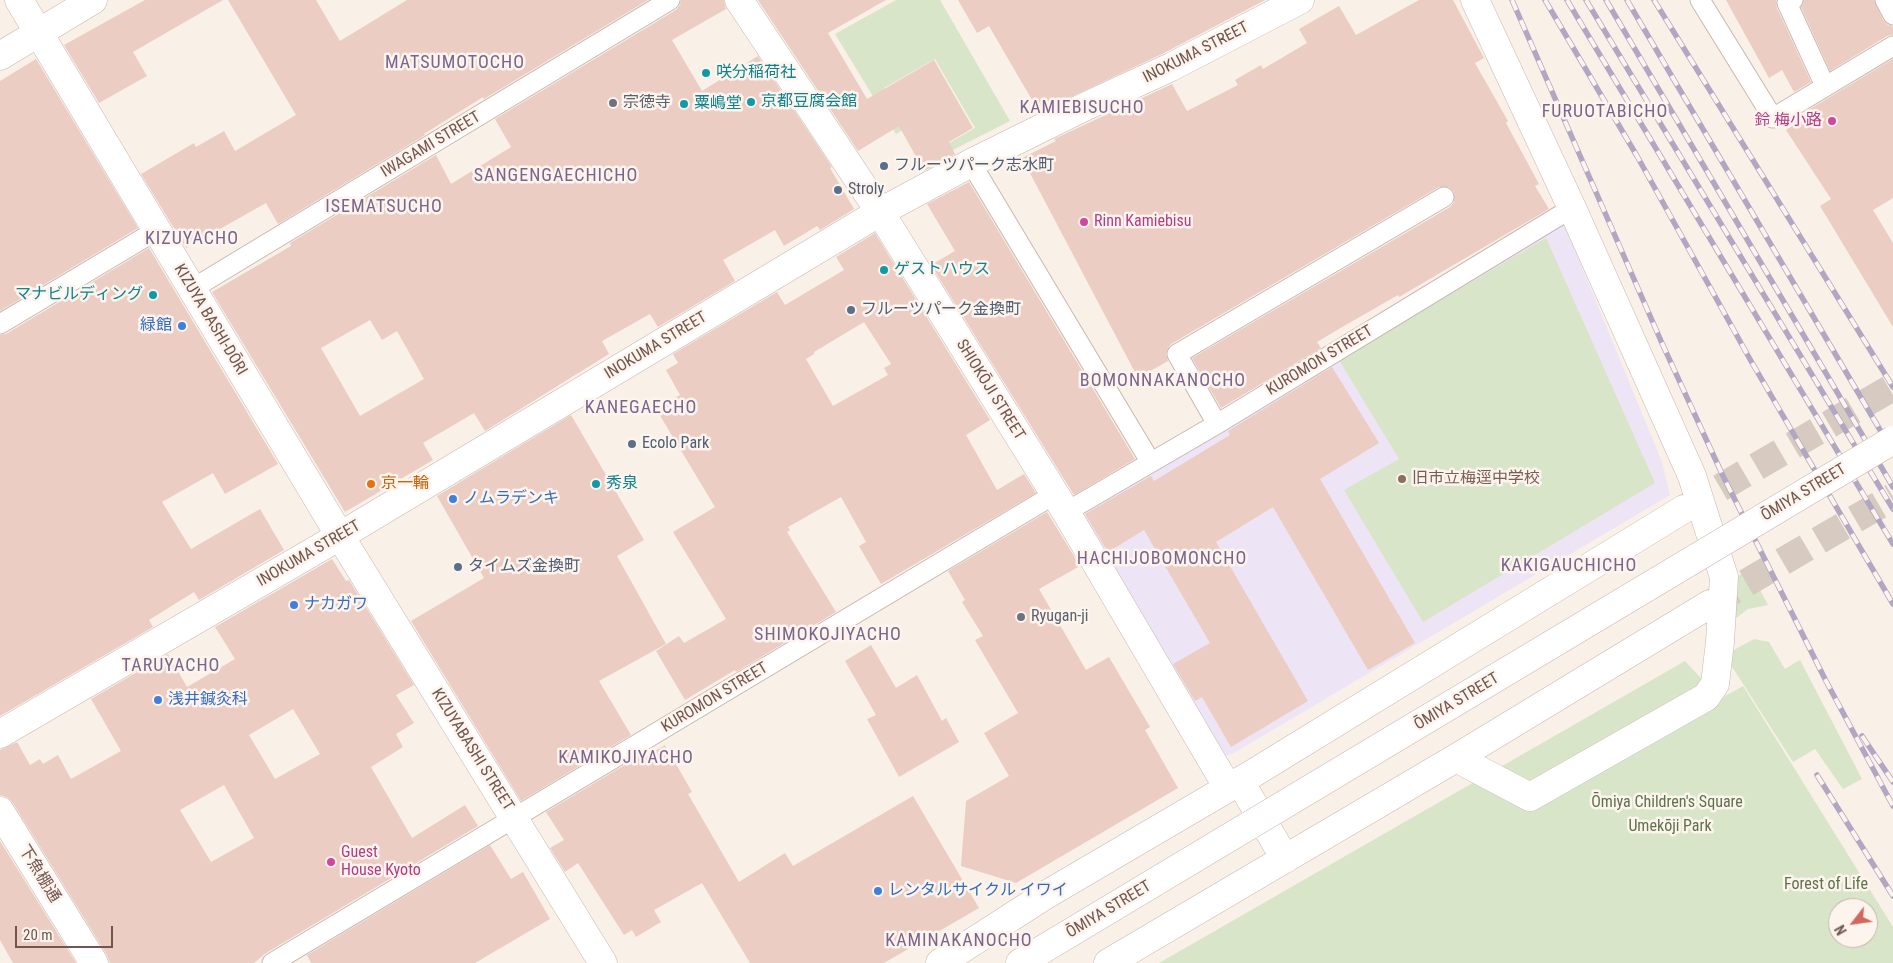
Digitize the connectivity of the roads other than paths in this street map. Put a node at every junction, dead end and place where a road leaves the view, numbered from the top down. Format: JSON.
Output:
{"nodes":[{"id":1,"x":19,"y":0,"type":"edge"},
{"id":2,"x":93,"y":0,"type":"edge"},
{"id":3,"x":670,"y":0,"type":"edge"},
{"id":4,"x":739,"y":0,"type":"edge"},
{"id":5,"x":1300,"y":0,"type":"edge"},
{"id":6,"x":1475,"y":0,"type":"edge"},
{"id":7,"x":1700,"y":0,"type":"edge"},
{"id":8,"x":1792,"y":0,"type":"edge"},
{"id":9,"x":1885,"y":0,"type":"edge"},
{"id":10,"x":1893,"y":15,"type":"edge"},
{"id":11,"x":38,"y":32,"type":"junction"},
{"id":12,"x":1893,"y":46,"type":"edge"},
{"id":13,"x":0,"y":56,"type":"edge"},
{"id":14,"x":1825,"y":86,"type":"junction"},
{"id":15,"x":971,"y":163,"type":"junction"},
{"id":16,"x":1444,"y":197,"type":"dead end"},
{"id":17,"x":1572,"y":208,"type":"junction"},
{"id":18,"x":880,"y":212,"type":"junction"},
{"id":19,"x":157,"y":230,"type":"junction"},
{"id":20,"x":192,"y":289,"type":"junction"},
{"id":21,"x":0,"y":324,"type":"edge"},
{"id":22,"x":1217,"y":424,"type":"junction"},
{"id":23,"x":1893,"y":440,"type":"edge"},
{"id":24,"x":1150,"y":461,"type":"junction"},
{"id":25,"x":1061,"y":503,"type":"junction"},
{"id":26,"x":1684,"y":509,"type":"tunnel mouth"},
{"id":27,"x":340,"y":536,"type":"junction"},
{"id":28,"x":1710,"y":604,"type":"tunnel mouth"},
{"id":29,"x":0,"y":734,"type":"edge"},
{"id":30,"x":1456,"y":758,"type":"junction"},
{"id":31,"x":1234,"y":784,"type":"junction"},
{"id":32,"x":0,"y":811,"type":"edge"},
{"id":33,"x":514,"y":818,"type":"junction"},
{"id":34,"x":1285,"y":859,"type":"junction"},
{"id":35,"x":94,"y":963,"type":"edge"},
{"id":36,"x":272,"y":963,"type":"edge"},
{"id":37,"x":604,"y":963,"type":"edge"},
{"id":38,"x":940,"y":963,"type":"edge"},
{"id":39,"x":1020,"y":963,"type":"edge"},
{"id":40,"x":1108,"y":963,"type":"edge"}],
"edges":[{"from":1,"to":11,"type":"street","name":"KIZUYA BASHI-DŌRI"},
{"from":2,"to":11,"type":"street"},
{"from":3,"to":20,"type":"lane","name":"IWAGAMI STREET"},
{"from":4,"to":18,"type":"street","name":"SHIOKŌJI STREET"},
{"from":5,"to":15,"type":"street","name":"INOKUMA STREET"},
{"from":6,"to":17,"type":"street"},
{"from":7,"to":14,"type":"lane"},
{"from":8,"to":14,"type":"lane"},
{"from":9,"to":10,"type":"lane"},
{"from":11,"to":13,"type":"street"},
{"from":11,"to":19,"type":"street","name":"KIZUYA BASHI-DŌRI"},
{"from":12,"to":14,"type":"lane"},
{"from":15,"to":18,"type":"street","name":"INOKUMA STREET"},
{"from":15,"to":24,"type":"lane"},
{"from":16,"to":22,"type":"lane"},
{"from":17,"to":22,"type":"lane","name":"KUROMON STREET"},
{"from":17,"to":30,"type":"street"},
{"from":18,"to":25,"type":"street","name":"SHIOKŌJI STREET"},
{"from":18,"to":27,"type":"street","name":"INOKUMA STREET"},
{"from":19,"to":20,"type":"street","name":"KIZUYA BASHI-DŌRI"},
{"from":19,"to":21,"type":"lane"},
{"from":20,"to":27,"type":"street","name":"KIZUYA BASHI-DŌRI"},
{"from":22,"to":24,"type":"lane","name":"KUROMON STREET"},
{"from":23,"to":39,"type":"street","name":"ŌMIYA STREET","bridge":true},
{"from":24,"to":25,"type":"lane","name":"KUROMON STREET"},
{"from":25,"to":31,"type":"street","name":"SHIOKŌJI STREET"},
{"from":25,"to":33,"type":"lane","name":"KUROMON STREET"},
{"from":26,"to":31,"type":"street"},
{"from":27,"to":29,"type":"street","name":"INOKUMA STREET"},
{"from":27,"to":33,"type":"street","name":"KIZUYABASHI STREET"},
{"from":28,"to":30,"type":"street"},
{"from":30,"to":34,"type":"street"},
{"from":31,"to":34,"type":"street","name":"SHIOKŌJI STREET"},
{"from":31,"to":38,"type":"street"},
{"from":32,"to":35,"type":"street","name":"下魚棚通"},
{"from":33,"to":36,"type":"lane","name":"KUROMON STREET"},
{"from":33,"to":37,"type":"street","name":"KIZUYABASHI STREET"},
{"from":34,"to":40,"type":"street"}]}
